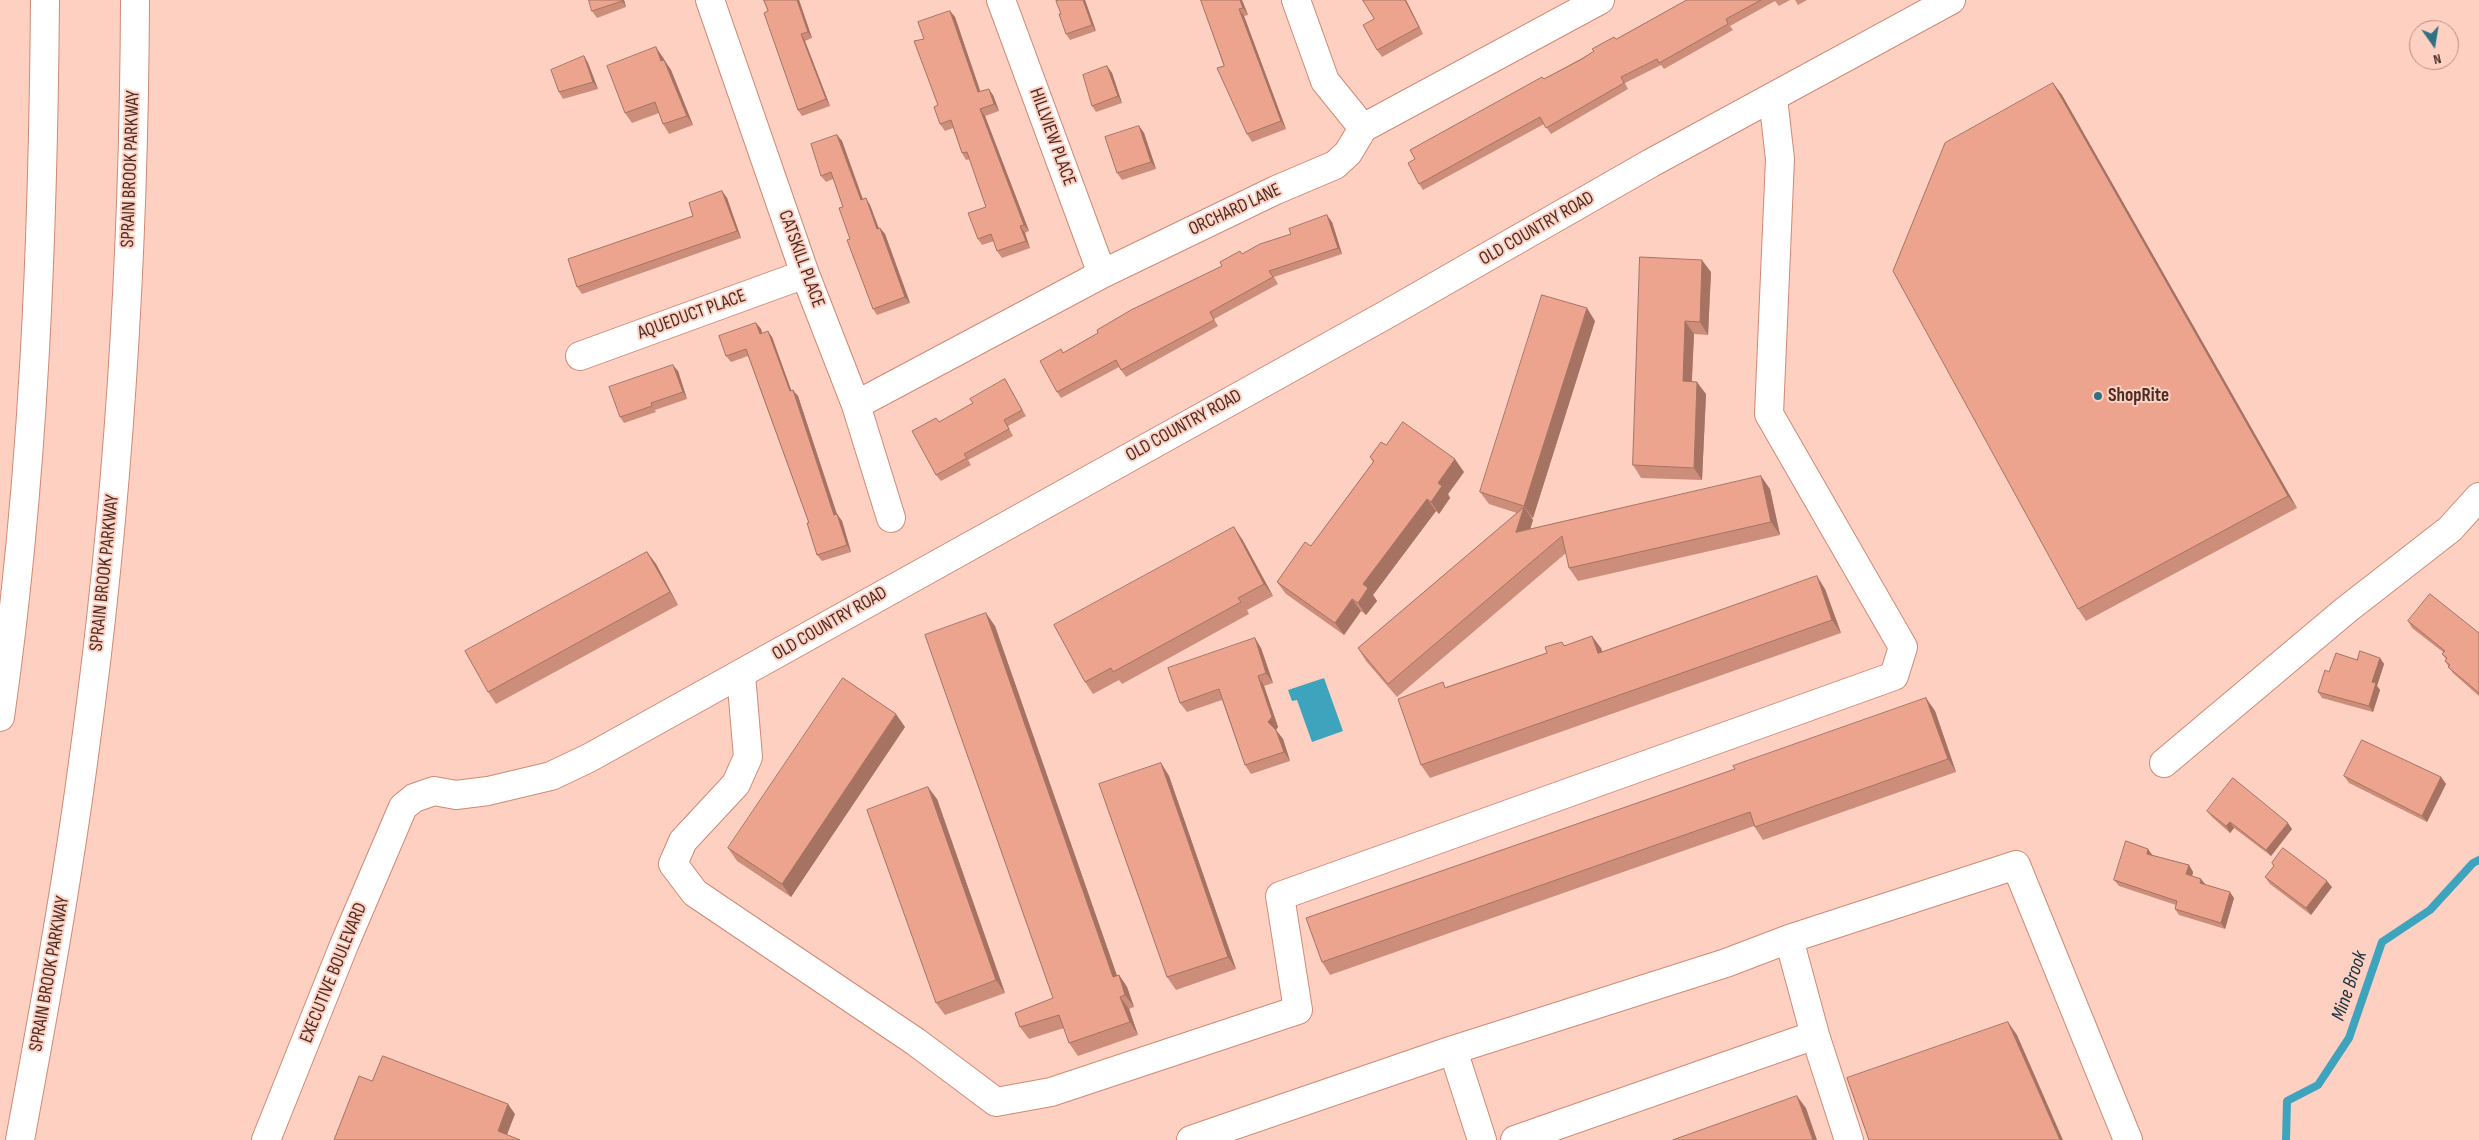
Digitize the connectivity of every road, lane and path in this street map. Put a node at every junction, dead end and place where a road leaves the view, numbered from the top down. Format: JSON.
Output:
{"nodes":[{"id":1,"x":45,"y":0,"type":"edge"},
{"id":2,"x":135,"y":0,"type":"edge"},
{"id":3,"x":710,"y":0,"type":"edge"},
{"id":4,"x":1001,"y":0,"type":"edge"},
{"id":5,"x":1296,"y":0,"type":"edge"},
{"id":6,"x":1951,"y":0,"type":"edge"},
{"id":7,"x":1596,"y":1,"type":"edge"},
{"id":8,"x":1773,"y":98,"type":"junction"},
{"id":9,"x":1363,"y":128,"type":"junction"},
{"id":10,"x":805,"y":274,"type":"junction"},
{"id":11,"x":1102,"y":274,"type":"junction"},
{"id":12,"x":580,"y":356,"type":"dead end"},
{"id":13,"x":856,"y":405,"type":"junction"},
{"id":14,"x":2479,"y":497,"type":"edge"},
{"id":15,"x":891,"y":518,"type":"dead end"},
{"id":16,"x":741,"y":675,"type":"junction"},
{"id":17,"x":0,"y":717,"type":"edge"},
{"id":18,"x":2164,"y":763,"type":"dead end"},
{"id":19,"x":403,"y":807,"type":"joint"},
{"id":20,"x":1789,"y":940,"type":"junction"},
{"id":21,"x":1815,"y":1035,"type":"junction"},
{"id":22,"x":1453,"y":1050,"type":"junction"},
{"id":23,"x":20,"y":1140,"type":"edge"},
{"id":24,"x":266,"y":1140,"type":"edge"},
{"id":25,"x":1191,"y":1140,"type":"edge"},
{"id":26,"x":1482,"y":1140,"type":"edge"},
{"id":27,"x":1515,"y":1140,"type":"edge"},
{"id":28,"x":1849,"y":1140,"type":"edge"},
{"id":29,"x":2128,"y":1140,"type":"edge"}],
"edges":[{"from":1,"to":17,"type":"main road"},
{"from":2,"to":23,"type":"main road","name":"SPRAIN BROOK PARKWAY"},
{"from":3,"to":10,"type":"main road","name":"CATSKILL PLACE"},
{"from":4,"to":11,"type":"main road","name":"HILLVIEW PLACE"},
{"from":5,"to":9,"type":"main road"},
{"from":6,"to":8,"type":"main road","name":"OLD COUNTRY ROAD"},
{"from":7,"to":9,"type":"main road"},
{"from":8,"to":16,"type":"main road","name":"OLD COUNTRY ROAD"},
{"from":8,"to":16,"type":"main road"},
{"from":9,"to":11,"type":"main road","name":"ORCHARD LANE"},
{"from":10,"to":12,"type":"main road","name":"AQUEDUCT PLACE"},
{"from":10,"to":13,"type":"main road","name":"CATSKILL PLACE"},
{"from":11,"to":13,"type":"main road","name":"ORCHARD LANE"},
{"from":13,"to":15,"type":"main road","name":"CATSKILL PLACE"},
{"from":14,"to":18,"type":"main road"},
{"from":16,"to":19,"type":"main road","name":"OLD COUNTRY ROAD"},
{"from":19,"to":24,"type":"main road","name":"EXECUTIVE BOULEVARD"},
{"from":20,"to":21,"type":"main road"},
{"from":20,"to":22,"type":"main road"},
{"from":20,"to":29,"type":"main road"},
{"from":21,"to":27,"type":"main road"},
{"from":21,"to":28,"type":"main road"},
{"from":22,"to":25,"type":"main road"},
{"from":22,"to":26,"type":"main road"}]}
